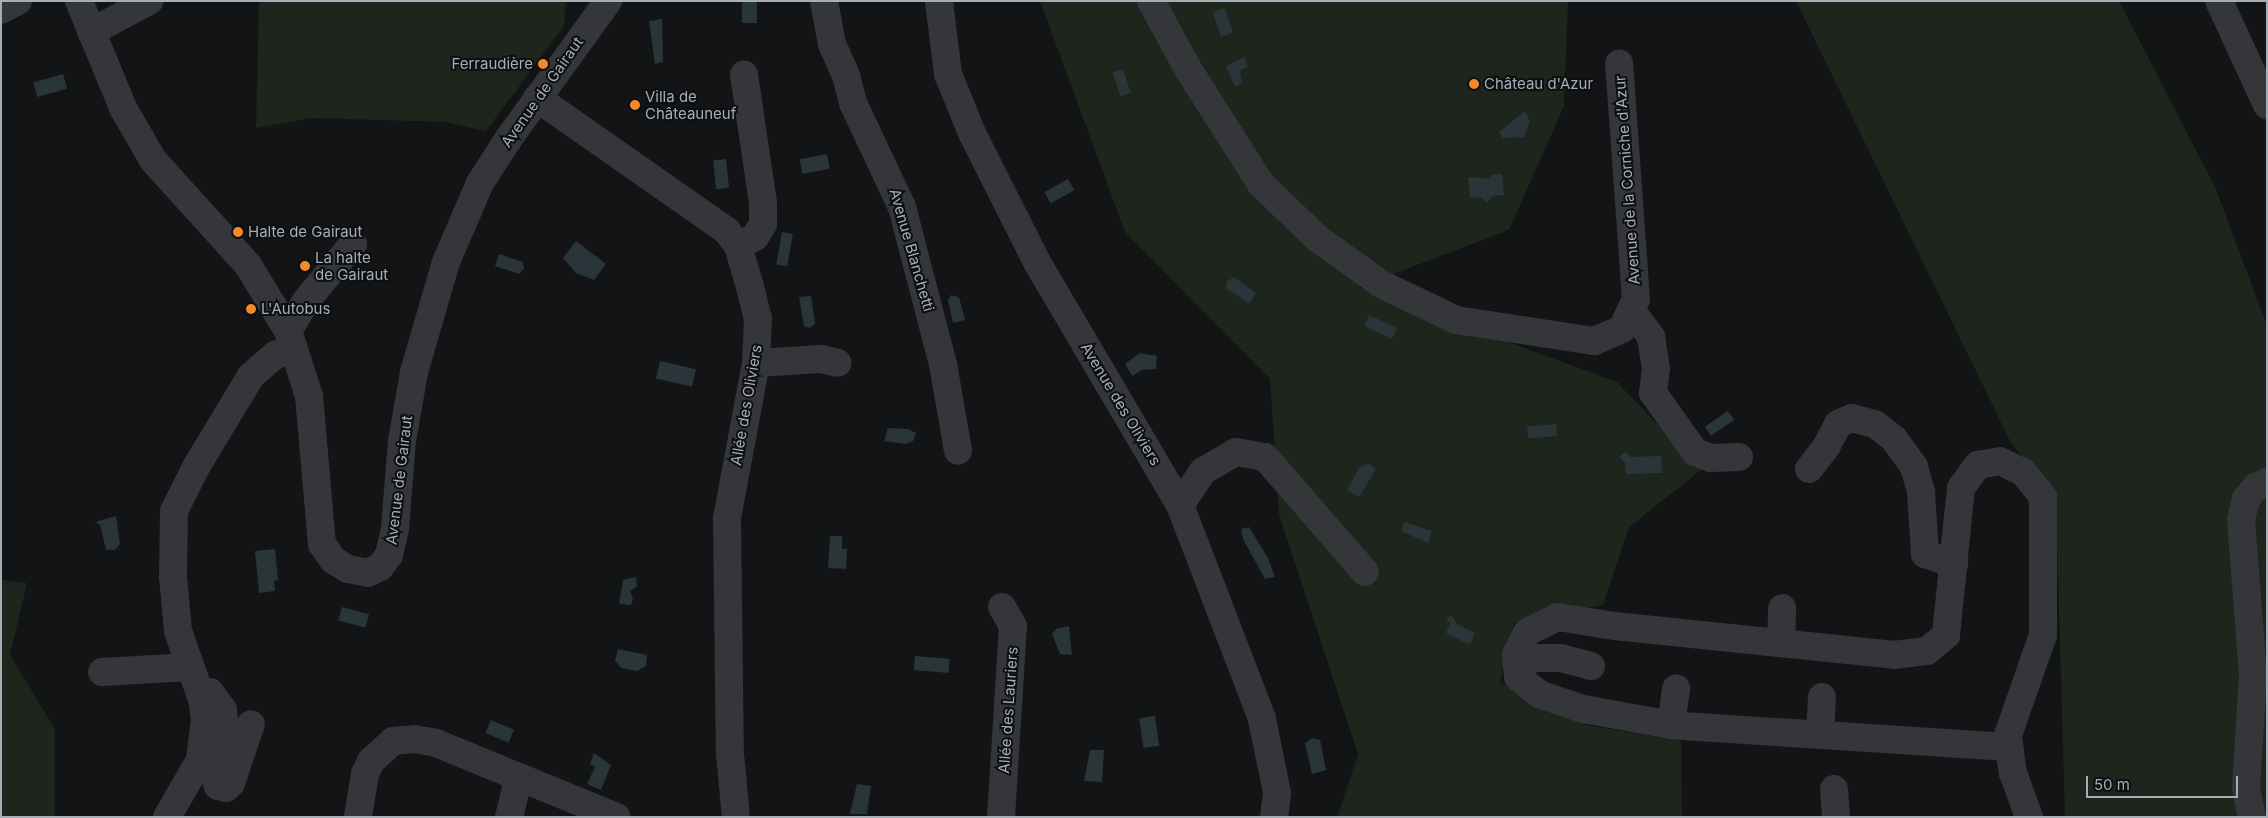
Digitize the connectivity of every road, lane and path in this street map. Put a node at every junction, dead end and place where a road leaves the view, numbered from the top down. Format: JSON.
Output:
{"nodes":[{"id":1,"x":18,"y":1,"type":"edge"},
{"id":2,"x":79,"y":1,"type":"edge"},
{"id":3,"x":608,"y":1,"type":"edge"},
{"id":4,"x":824,"y":1,"type":"edge"},
{"id":5,"x":939,"y":1,"type":"edge"},
{"id":6,"x":1151,"y":1,"type":"edge"},
{"id":7,"x":2218,"y":1,"type":"edge"},
{"id":8,"x":141,"y":4,"type":"edge"},
{"id":9,"x":1,"y":10,"type":"edge"},
{"id":10,"x":91,"y":32,"type":"junction"},
{"id":11,"x":1619,"y":64,"type":"dead end"},
{"id":12,"x":744,"y":74,"type":"dead end"},
{"id":13,"x":537,"y":98,"type":"junction"},
{"id":14,"x":2267,"y":105,"type":"edge"},
{"id":15,"x":353,"y":244,"type":"dead end"},
{"id":16,"x":738,"y":246,"type":"junction"},
{"id":17,"x":1631,"y":310,"type":"junction"},
{"id":18,"x":291,"y":340,"type":"junction"},
{"id":19,"x":756,"y":363,"type":"junction"},
{"id":20,"x":838,"y":363,"type":"dead end"},
{"id":21,"x":958,"y":451,"type":"dead end"},
{"id":22,"x":1740,"y":457,"type":"dead end"},
{"id":23,"x":1809,"y":469,"type":"dead end"},
{"id":24,"x":2267,"y":482,"type":"edge"},
{"id":25,"x":1180,"y":505,"type":"junction"},
{"id":26,"x":1954,"y":564,"type":"junction"},
{"id":27,"x":1365,"y":572,"type":"dead end"},
{"id":28,"x":1002,"y":607,"type":"dead end"},
{"id":29,"x":1782,"y":608,"type":"dead end"},
{"id":30,"x":1781,"y":644,"type":"junction"},
{"id":31,"x":1517,"y":665,"type":"junction"},
{"id":32,"x":1591,"y":666,"type":"dead end"},
{"id":33,"x":102,"y":672,"type":"dead end"},
{"id":34,"x":192,"y":672,"type":"junction"},
{"id":35,"x":1676,"y":688,"type":"dead end"},
{"id":36,"x":1822,"y":697,"type":"dead end"},
{"id":37,"x":251,"y":724,"type":"dead end"},
{"id":38,"x":1671,"y":725,"type":"junction"},
{"id":39,"x":1820,"y":735,"type":"junction"},
{"id":40,"x":2008,"y":747,"type":"junction"},
{"id":41,"x":519,"y":777,"type":"junction"},
{"id":42,"x":1834,"y":789,"type":"dead end"},
{"id":43,"x":167,"y":817,"type":"edge"},
{"id":44,"x":358,"y":817,"type":"edge"},
{"id":45,"x":509,"y":817,"type":"edge"},
{"id":46,"x":616,"y":817,"type":"edge"},
{"id":47,"x":736,"y":817,"type":"edge"},
{"id":48,"x":1001,"y":817,"type":"edge"},
{"id":49,"x":1274,"y":817,"type":"edge"},
{"id":50,"x":1836,"y":817,"type":"edge"},
{"id":51,"x":2029,"y":817,"type":"edge"},
{"id":52,"x":2252,"y":817,"type":"edge"}],
"edges":[{"from":1,"to":9,"type":"street"},
{"from":2,"to":10,"type":"street","name":"Avenue de Gairaut"},
{"from":3,"to":13,"type":"street","name":"Avenue de Gairaut"},
{"from":4,"to":21,"type":"street","name":"Avenue Blanchetti"},
{"from":5,"to":25,"type":"street","name":"Avenue des Oliviers"},
{"from":6,"to":17,"type":"street","name":"Avenue de la Corniche d'Azur"},
{"from":7,"to":14,"type":"street"},
{"from":8,"to":10,"type":"street"},
{"from":10,"to":18,"type":"street","name":"Avenue de Gairaut"},
{"from":11,"to":17,"type":"street","name":"Avenue de la Corniche d'Azur"},
{"from":12,"to":16,"type":"street"},
{"from":13,"to":16,"type":"street","name":"Allée des Oliviers"},
{"from":13,"to":18,"type":"street","name":"Avenue de Gairaut"},
{"from":15,"to":18,"type":"street"},
{"from":16,"to":19,"type":"street","name":"Allée des Oliviers"},
{"from":17,"to":22,"type":"street"},
{"from":18,"to":34,"type":"street"},
{"from":19,"to":20,"type":"street"},
{"from":19,"to":47,"type":"street","name":"Allée des Oliviers"},
{"from":23,"to":26,"type":"street"},
{"from":24,"to":52,"type":"street"},
{"from":25,"to":27,"type":"street"},
{"from":25,"to":49,"type":"street","name":"Avenue des Oliviers"},
{"from":26,"to":30,"type":"street"},
{"from":26,"to":40,"type":"street"},
{"from":28,"to":48,"type":"street","name":"Allée des Lauriers"},
{"from":29,"to":30,"type":"street"},
{"from":30,"to":31,"type":"street"},
{"from":31,"to":32,"type":"street"},
{"from":31,"to":38,"type":"street"},
{"from":33,"to":34,"type":"street"},
{"from":34,"to":37,"type":"street"},
{"from":34,"to":43,"type":"street"},
{"from":35,"to":38,"type":"street"},
{"from":36,"to":39,"type":"street"},
{"from":38,"to":39,"type":"street"},
{"from":39,"to":40,"type":"street"},
{"from":40,"to":51,"type":"street"},
{"from":41,"to":44,"type":"street"},
{"from":41,"to":45,"type":"street"},
{"from":41,"to":46,"type":"street"},
{"from":42,"to":50,"type":"street"}]}
